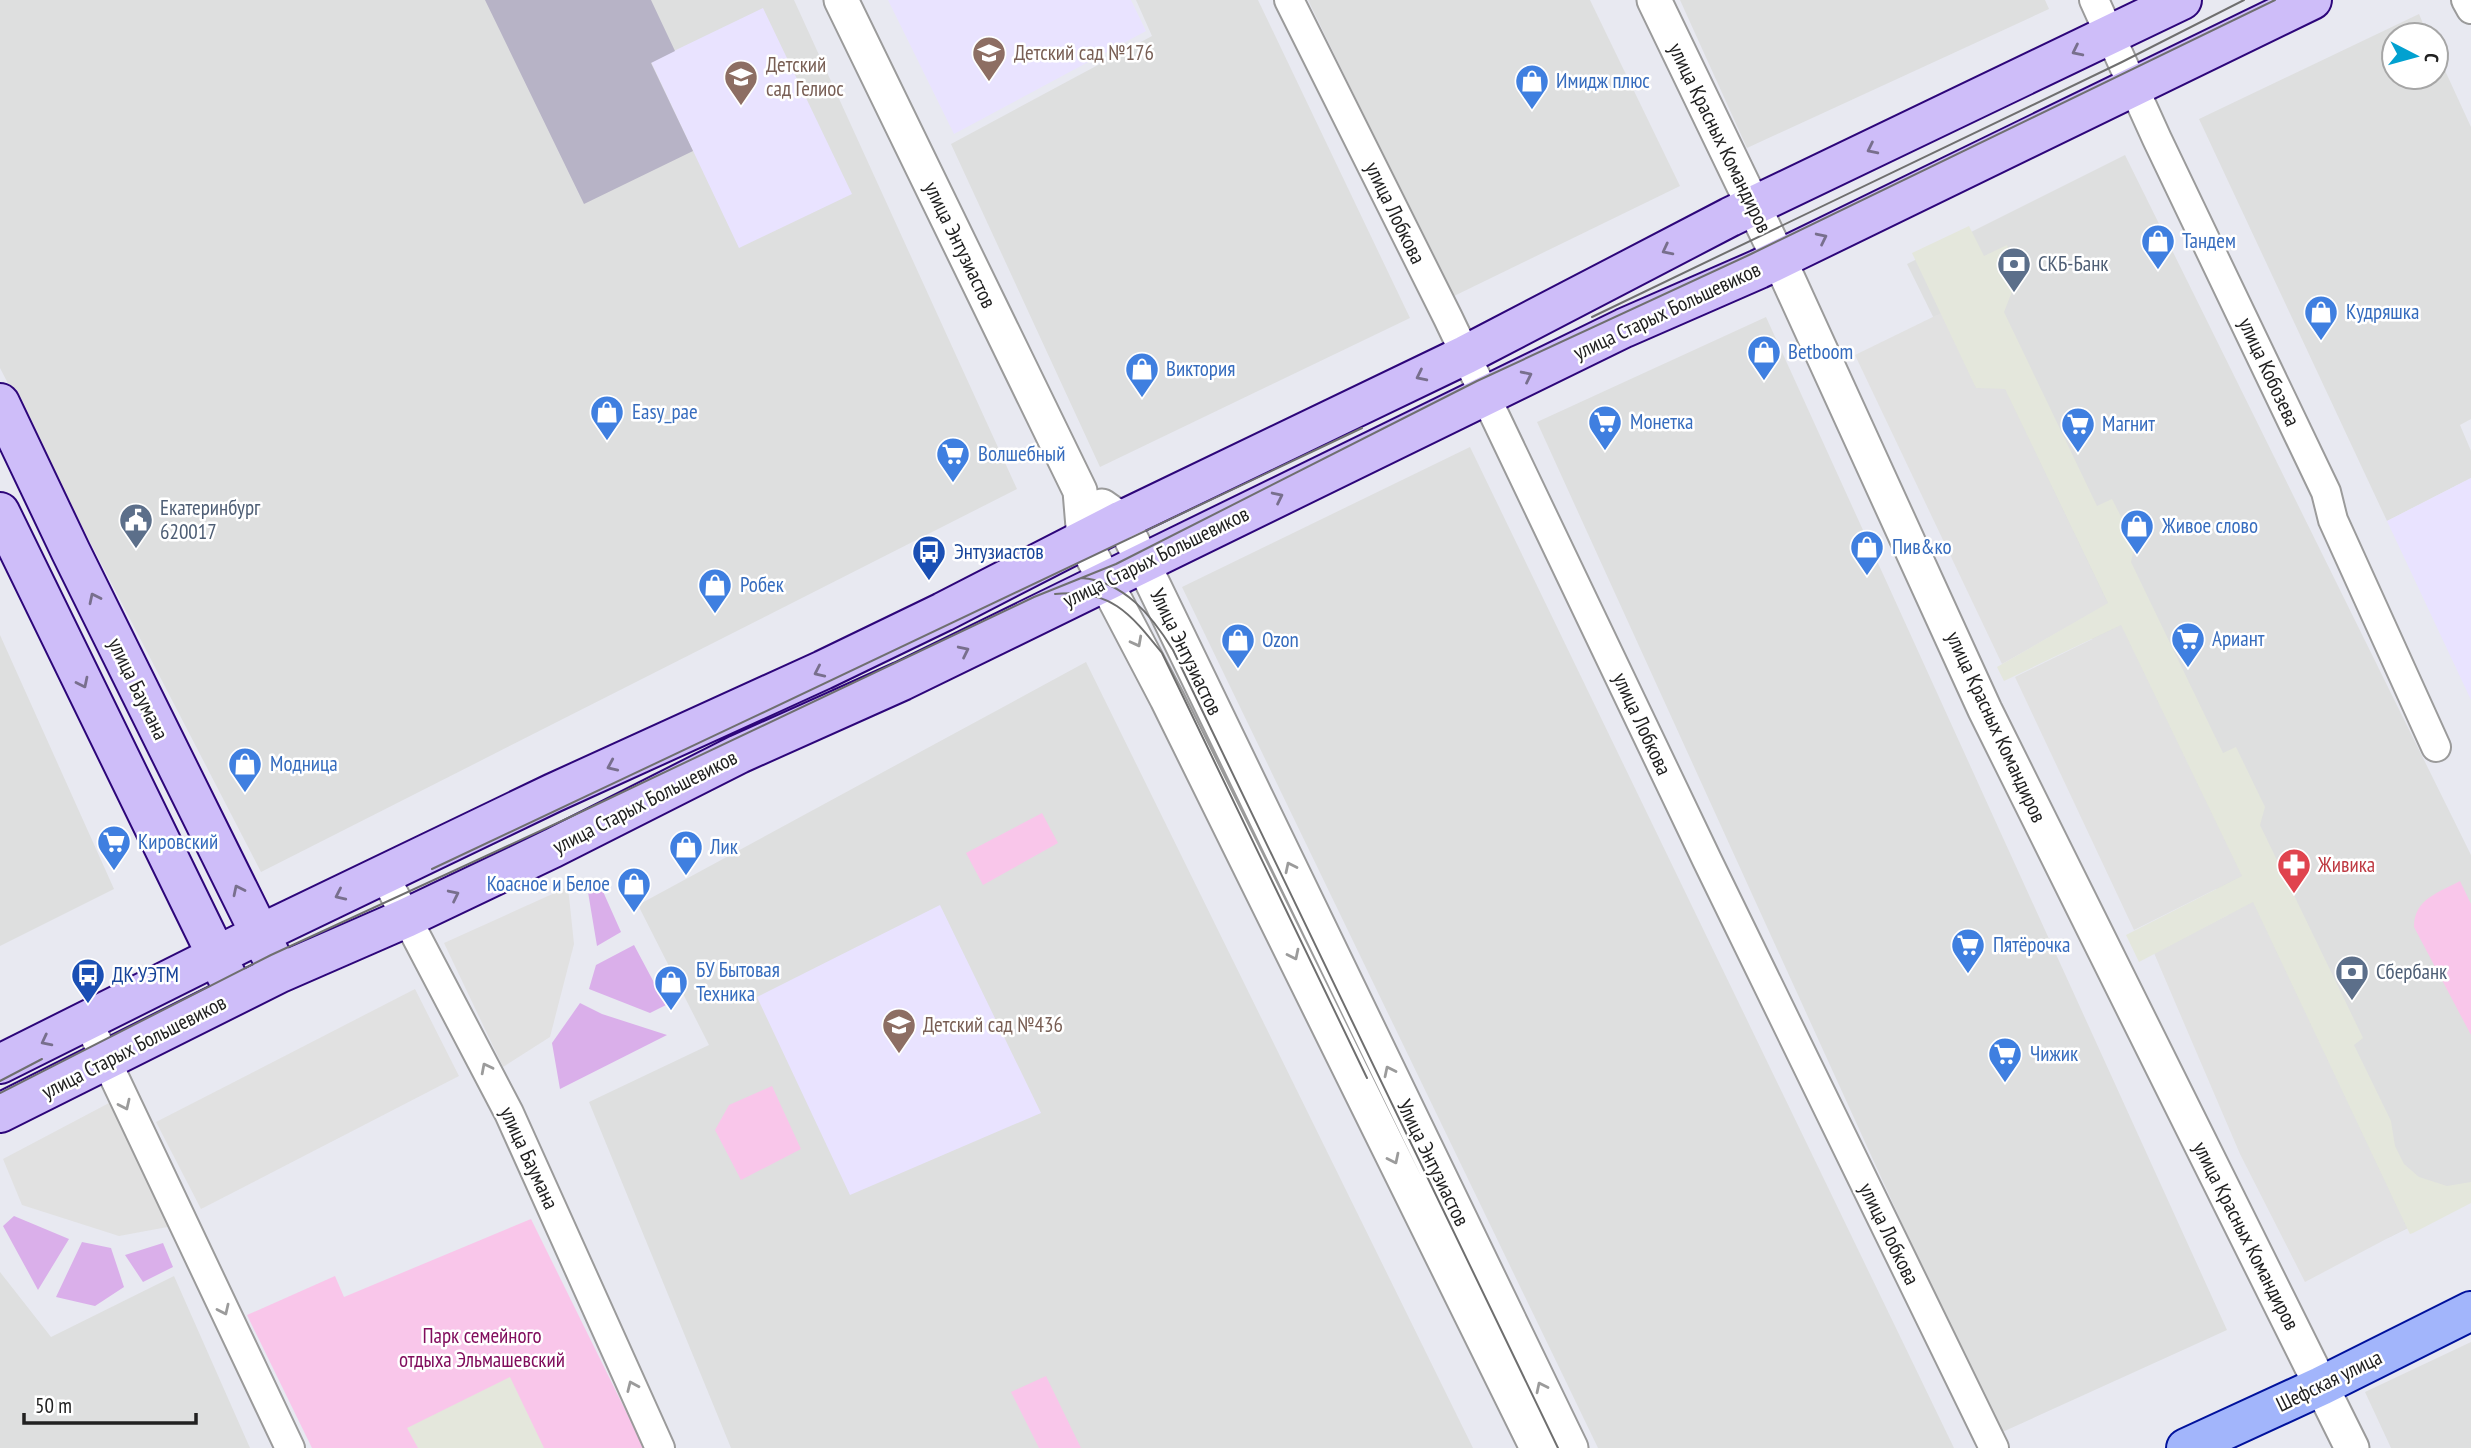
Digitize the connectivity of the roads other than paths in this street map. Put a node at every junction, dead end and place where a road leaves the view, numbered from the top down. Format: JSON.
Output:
{"nodes":[{"id":1,"x":841,"y":0,"type":"edge"},
{"id":2,"x":1289,"y":0,"type":"edge"},
{"id":3,"x":1654,"y":0,"type":"edge"},
{"id":4,"x":2094,"y":0,"type":"edge"},
{"id":5,"x":2182,"y":0,"type":"edge"},
{"id":6,"x":2312,"y":0,"type":"edge"},
{"id":7,"x":2466,"y":0,"type":"edge"},
{"id":8,"x":2471,"y":9,"type":"edge"},
{"id":9,"x":2110,"y":35,"type":"junction"},
{"id":10,"x":2134,"y":86,"type":"junction"},
{"id":11,"x":1754,"y":206,"type":"junction"},
{"id":12,"x":1779,"y":259,"type":"junction"},
{"id":13,"x":1465,"y":355,"type":"junction"},
{"id":14,"x":1485,"y":396,"type":"junction"},
{"id":15,"x":0,"y":403,"type":"edge"},
{"id":16,"x":1080,"y":491,"type":"junction"},
{"id":17,"x":0,"y":512,"type":"edge"},
{"id":18,"x":1122,"y":520,"type":"junction"},
{"id":19,"x":1084,"y":539,"type":"junction"},
{"id":20,"x":1143,"y":563,"type":"junction"},
{"id":21,"x":1105,"y":582,"type":"junction"},
{"id":22,"x":2436,"y":747,"type":"dead end"},
{"id":23,"x":384,"y":875,"type":"junction"},
{"id":24,"x":406,"y":918,"type":"junction"},
{"id":25,"x":260,"y":934,"type":"junction"},
{"id":26,"x":216,"y":955,"type":"junction"},
{"id":27,"x":280,"y":973,"type":"junction"},
{"id":28,"x":236,"y":995,"type":"junction"},
{"id":29,"x":86,"y":1020,"type":"junction"},
{"id":30,"x":105,"y":1061,"type":"junction"},
{"id":31,"x":0,"y":1064,"type":"edge"},
{"id":32,"x":0,"y":1113,"type":"edge"},
{"id":33,"x":2471,"y":1311,"type":"edge"},
{"id":34,"x":2321,"y":1386,"type":"junction"},
{"id":35,"x":290,"y":1448,"type":"edge"},
{"id":36,"x":660,"y":1448,"type":"edge"},
{"id":37,"x":1537,"y":1448,"type":"edge"},
{"id":38,"x":1571,"y":1448,"type":"edge"},
{"id":39,"x":1994,"y":1448,"type":"edge"},
{"id":40,"x":2186,"y":1448,"type":"edge"},
{"id":41,"x":2351,"y":1448,"type":"edge"}],
"edges":[{"from":1,"to":16,"type":"street","name":"улица Энтузиастов"},
{"from":2,"to":13,"type":"street","name":"улица Лобкова"},
{"from":3,"to":11,"type":"street","name":"улица Красных Командиров"},
{"from":4,"to":9,"type":"street","name":"улица Кобозева"},
{"from":5,"to":9,"type":"main road","name":"улица Старых Большевиков"},
{"from":6,"to":10,"type":"main road","name":"улица Старых Большевиков"},
{"from":7,"to":8,"type":"street"},
{"from":9,"to":10,"type":"street","name":"улица Кобозева"},
{"from":9,"to":11,"type":"main road","name":"улица Старых Большевиков","one_way":true},
{"from":12,"to":10,"type":"main road","name":"улица Старых Большевиков","one_way":true},
{"from":10,"to":22,"type":"street","name":"улица Кобозева"},
{"from":11,"to":12,"type":"street","name":"улица Красных Командиров"},
{"from":11,"to":13,"type":"main road","name":"улица Старых Большевиков","one_way":true},
{"from":14,"to":12,"type":"main road","name":"улица Старых Большевиков","one_way":true},
{"from":12,"to":34,"type":"street","name":"улица Красных Командиров"},
{"from":13,"to":14,"type":"street","name":"улица Лобкова"},
{"from":13,"to":18,"type":"main road","name":"улица Старых Большевиков","one_way":true},
{"from":20,"to":14,"type":"main road","name":"улица Старых Большевиков","one_way":true},
{"from":14,"to":39,"type":"street","name":"улица Лобкова"},
{"from":25,"to":15,"type":"main road","name":"улица Баумана","one_way":true},
{"from":16,"to":18,"type":"street","name":"Улица Энтузиастов"},
{"from":16,"to":19,"type":"street","name":"Улица Энтузиастов"},
{"from":17,"to":26,"type":"main road","one_way":true},
{"from":18,"to":19,"type":"main road","name":"улица Старых Большевиков"},
{"from":18,"to":20,"type":"street","name":"Улица Энтузиастов"},
{"from":19,"to":21,"type":"street","name":"Улица Энтузиастов"},
{"from":19,"to":23,"type":"main road","name":"улица Старых Большевиков","one_way":true},
{"from":20,"to":21,"type":"main road","name":"улица Старых Большевиков"},
{"from":38,"to":20,"type":"street","name":"Улица Энтузиастов","one_way":true},
{"from":24,"to":21,"type":"main road","name":"улица Старых Большевиков","one_way":true},
{"from":21,"to":37,"type":"street","name":"Улица Энтузиастов","one_way":true},
{"from":23,"to":24,"type":"street","name":"улица Баумана"},
{"from":23,"to":25,"type":"main road","name":"улица Старых Большевиков","one_way":true},
{"from":24,"to":27,"type":"main road","name":"улица Старых Большевиков"},
{"from":36,"to":24,"type":"street","name":"улица Баумана","one_way":true},
{"from":25,"to":26,"type":"main road","name":"улица Старых Большевиков"},
{"from":25,"to":27,"type":"main road","name":"улица Баумана"},
{"from":26,"to":28,"type":"main road"},
{"from":26,"to":29,"type":"main road","name":"улица Старых Большевиков"},
{"from":27,"to":28,"type":"main road","name":"улица Старых Большевиков"},
{"from":28,"to":30,"type":"main road","name":"улица Старых Большевиков"},
{"from":29,"to":30,"type":"street"},
{"from":29,"to":31,"type":"main road","name":"улица Старых Большевиков","one_way":true},
{"from":30,"to":32,"type":"main road","name":"улица Старых Большевиков"},
{"from":30,"to":35,"type":"street","one_way":true},
{"from":33,"to":34,"type":"main road","name":"Шефская улица"},
{"from":34,"to":40,"type":"main road","name":"Шефская улица"},
{"from":34,"to":41,"type":"street","name":"улица Красных Командиров"}]}
